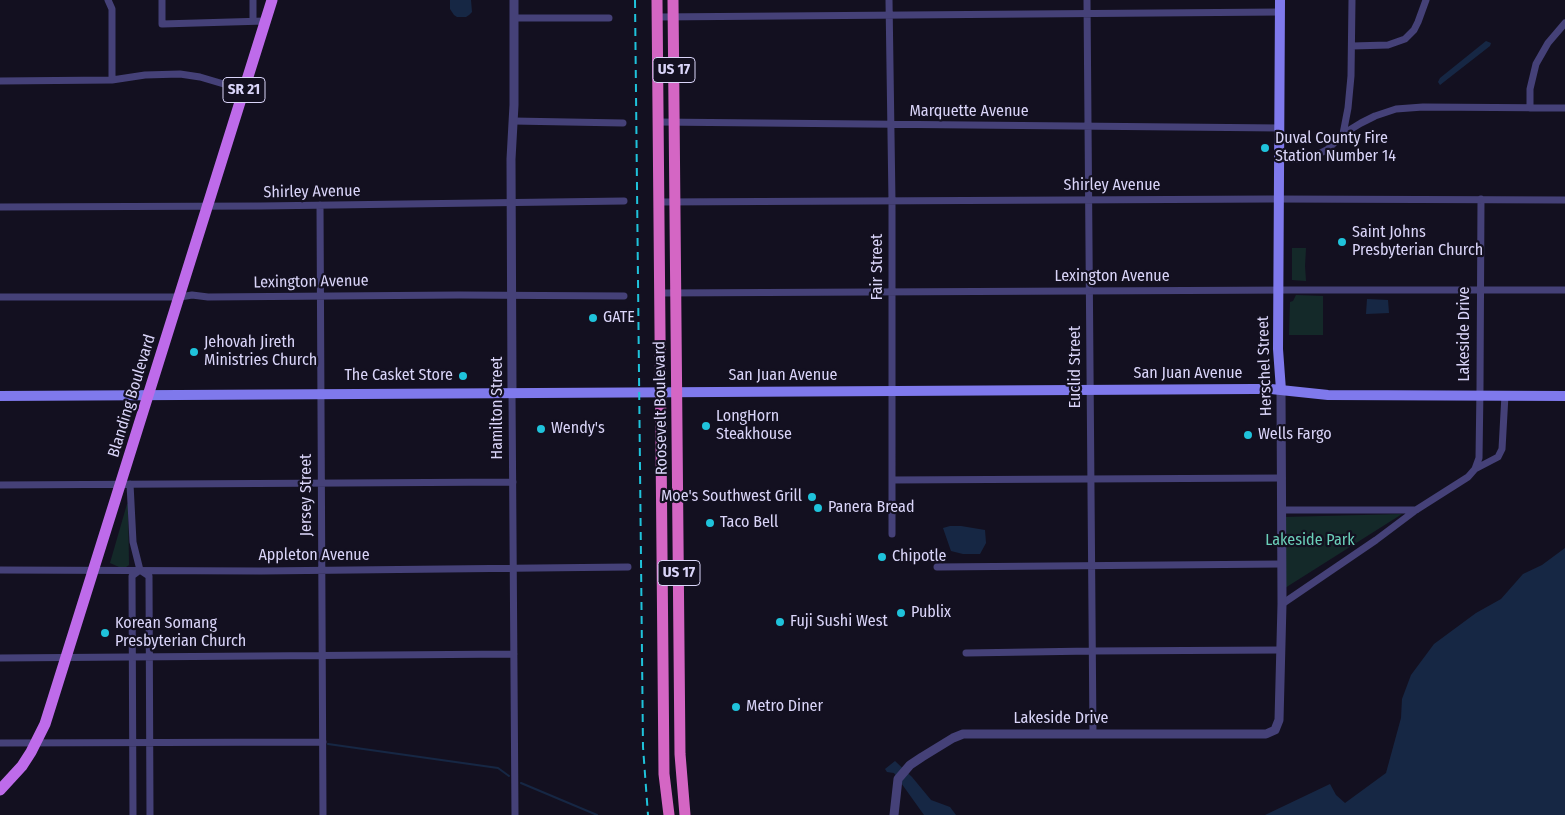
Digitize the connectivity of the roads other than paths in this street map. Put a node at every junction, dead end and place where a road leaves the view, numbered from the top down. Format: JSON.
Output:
{"nodes":[{"id":1,"x":108,"y":0,"type":"edge"},
{"id":2,"x":162,"y":0,"type":"edge"},
{"id":3,"x":253,"y":0,"type":"edge"},
{"id":4,"x":272,"y":0,"type":"edge"},
{"id":5,"x":514,"y":0,"type":"edge"},
{"id":6,"x":657,"y":0,"type":"edge"},
{"id":7,"x":673,"y":0,"type":"edge"},
{"id":8,"x":889,"y":0,"type":"edge"},
{"id":9,"x":1087,"y":0,"type":"edge"},
{"id":10,"x":1280,"y":0,"type":"edge"},
{"id":11,"x":1352,"y":0,"type":"edge"},
{"id":12,"x":1426,"y":0,"type":"edge"},
{"id":13,"x":1280,"y":12,"type":"junction"},
{"id":14,"x":1087,"y":14,"type":"junction"},
{"id":15,"x":890,"y":15,"type":"junction"},
{"id":16,"x":657,"y":17,"type":"junction"},
{"id":17,"x":673,"y":17,"type":"junction"},
{"id":18,"x":514,"y":18,"type":"junction"},
{"id":19,"x":609,"y":18,"type":"dead end"},
{"id":20,"x":253,"y":21,"type":"junction"},
{"id":21,"x":265,"y":21,"type":"junction"},
{"id":22,"x":1565,"y":23,"type":"edge"},
{"id":23,"x":1352,"y":46,"type":"junction"},
{"id":24,"x":112,"y":80,"type":"junction"},
{"id":25,"x":0,"y":81,"type":"edge"},
{"id":26,"x":244,"y":90,"type":"junction"},
{"id":27,"x":1530,"y":108,"type":"junction"},
{"id":28,"x":1565,"y":108,"type":"edge"},
{"id":29,"x":514,"y":120,"type":"junction"},
{"id":30,"x":658,"y":122,"type":"junction"},
{"id":31,"x":674,"y":122,"type":"junction"},
{"id":32,"x":623,"y":123,"type":"dead end"},
{"id":33,"x":891,"y":125,"type":"junction"},
{"id":34,"x":1089,"y":126,"type":"junction"},
{"id":35,"x":1280,"y":128,"type":"junction"},
{"id":36,"x":1343,"y":134,"type":"junction"},
{"id":37,"x":1280,"y":159,"type":"junction"},
{"id":38,"x":1279,"y":199,"type":"junction"},
{"id":39,"x":1481,"y":199,"type":"junction"},
{"id":40,"x":1089,"y":200,"type":"junction"},
{"id":41,"x":1565,"y":200,"type":"edge"},
{"id":42,"x":624,"y":201,"type":"dead end"},
{"id":43,"x":892,"y":201,"type":"junction"},
{"id":44,"x":659,"y":202,"type":"junction"},
{"id":45,"x":511,"y":203,"type":"junction"},
{"id":46,"x":675,"y":203,"type":"junction"},
{"id":47,"x":320,"y":205,"type":"junction"},
{"id":48,"x":207,"y":206,"type":"junction"},
{"id":49,"x":0,"y":207,"type":"edge"},
{"id":50,"x":1278,"y":290,"type":"junction"},
{"id":51,"x":1481,"y":290,"type":"junction"},
{"id":52,"x":1565,"y":290,"type":"edge"},
{"id":53,"x":1090,"y":291,"type":"junction"},
{"id":54,"x":892,"y":292,"type":"junction"},
{"id":55,"x":660,"y":294,"type":"junction"},
{"id":56,"x":676,"y":294,"type":"junction"},
{"id":57,"x":320,"y":296,"type":"junction"},
{"id":58,"x":512,"y":296,"type":"junction"},
{"id":59,"x":624,"y":296,"type":"dead end"},
{"id":60,"x":0,"y":297,"type":"edge"},
{"id":61,"x":180,"y":297,"type":"junction"},
{"id":62,"x":1090,"y":390,"type":"junction"},
{"id":63,"x":1281,"y":390,"type":"junction"},
{"id":64,"x":892,"y":391,"type":"junction"},
{"id":65,"x":661,"y":392,"type":"junction"},
{"id":66,"x":677,"y":392,"type":"junction"},
{"id":67,"x":512,"y":393,"type":"junction"},
{"id":68,"x":320,"y":394,"type":"junction"},
{"id":69,"x":149,"y":395,"type":"junction"},
{"id":70,"x":1480,"y":395,"type":"junction"},
{"id":71,"x":1505,"y":395,"type":"junction"},
{"id":72,"x":0,"y":396,"type":"edge"},
{"id":73,"x":1565,"y":396,"type":"edge"},
{"id":74,"x":1475,"y":469,"type":"junction"},
{"id":75,"x":1282,"y":478,"type":"junction"},
{"id":76,"x":1091,"y":479,"type":"junction"},
{"id":77,"x":892,"y":480,"type":"junction"},
{"id":78,"x":513,"y":482,"type":"junction"},
{"id":79,"x":126,"y":484,"type":"junction"},
{"id":80,"x":321,"y":484,"type":"junction"},
{"id":81,"x":0,"y":485,"type":"edge"},
{"id":82,"x":662,"y":486,"type":"junction"},
{"id":83,"x":1282,"y":510,"type":"junction"},
{"id":84,"x":1416,"y":510,"type":"junction"},
{"id":85,"x":892,"y":534,"type":"dead end"},
{"id":86,"x":678,"y":554,"type":"junction"},
{"id":87,"x":1281,"y":564,"type":"junction"},
{"id":88,"x":1091,"y":565,"type":"junction"},
{"id":89,"x":628,"y":567,"type":"dead end"},
{"id":90,"x":938,"y":567,"type":"dead end"},
{"id":91,"x":513,"y":568,"type":"junction"},
{"id":92,"x":0,"y":570,"type":"edge"},
{"id":93,"x":140,"y":570,"type":"junction"},
{"id":94,"x":322,"y":570,"type":"junction"},
{"id":95,"x":94,"y":571,"type":"junction"},
{"id":96,"x":1282,"y":604,"type":"junction"},
{"id":97,"x":1280,"y":650,"type":"junction"},
{"id":98,"x":1092,"y":651,"type":"junction"},
{"id":99,"x":966,"y":653,"type":"dead end"},
{"id":100,"x":514,"y":654,"type":"junction"},
{"id":101,"x":133,"y":656,"type":"junction"},
{"id":102,"x":150,"y":656,"type":"junction"},
{"id":103,"x":322,"y":656,"type":"junction"},
{"id":104,"x":67,"y":657,"type":"junction"},
{"id":105,"x":0,"y":658,"type":"edge"},
{"id":106,"x":664,"y":717,"type":"junction"},
{"id":107,"x":1275,"y":730,"type":"joint"},
{"id":108,"x":1093,"y":734,"type":"junction"},
{"id":109,"x":149,"y":742,"type":"junction"},
{"id":110,"x":323,"y":742,"type":"junction"},
{"id":111,"x":0,"y":743,"type":"edge"},
{"id":112,"x":36,"y":743,"type":"junction"},
{"id":113,"x":134,"y":743,"type":"junction"},
{"id":114,"x":680,"y":754,"type":"junction"},
{"id":115,"x":664,"y":774,"type":"junction"},
{"id":116,"x":0,"y":790,"type":"edge"},
{"id":117,"x":133,"y":815,"type":"edge"},
{"id":118,"x":150,"y":815,"type":"edge"},
{"id":119,"x":323,"y":815,"type":"edge"},
{"id":120,"x":515,"y":815,"type":"edge"},
{"id":121,"x":669,"y":815,"type":"edge"},
{"id":122,"x":685,"y":815,"type":"edge"},
{"id":123,"x":894,"y":815,"type":"edge"}],
"edges":[{"from":1,"to":24,"type":"street"},
{"from":2,"to":20,"type":"street"},
{"from":3,"to":20,"type":"street"},
{"from":4,"to":21,"type":"main road","name":"Blanding Boulevard","number":"SR 21"},
{"from":5,"to":18,"type":"street","name":"Hamilton Street"},
{"from":6,"to":16,"type":"highway","name":"Roosevelt Boulevard","number":"US 17"},
{"from":7,"to":17,"type":"highway","name":"Roosevelt Boulevard","number":"US 17"},
{"from":8,"to":15,"type":"street","name":"Fair Street"},
{"from":9,"to":14,"type":"street","name":"Euclid Street"},
{"from":10,"to":13,"type":"main road","name":"Herschel Street"},
{"from":11,"to":23,"type":"street"},
{"from":12,"to":23,"type":"street"},
{"from":13,"to":14,"type":"street"},
{"from":13,"to":35,"type":"main road","name":"Herschel Street"},
{"from":14,"to":15,"type":"street"},
{"from":14,"to":34,"type":"street","name":"Euclid Street"},
{"from":15,"to":17,"type":"street"},
{"from":15,"to":33,"type":"street","name":"Fair Street"},
{"from":16,"to":17,"type":"street"},
{"from":16,"to":30,"type":"highway","name":"Roosevelt Boulevard","number":"US 17"},
{"from":17,"to":31,"type":"highway","name":"Roosevelt Boulevard","number":"US 17"},
{"from":18,"to":19,"type":"street"},
{"from":18,"to":29,"type":"street","name":"Hamilton Street"},
{"from":20,"to":21,"type":"street"},
{"from":21,"to":26,"type":"main road","name":"Blanding Boulevard","number":"SR 21"},
{"from":22,"to":27,"type":"street"},
{"from":23,"to":36,"type":"street"},
{"from":24,"to":25,"type":"street"},
{"from":24,"to":26,"type":"street"},
{"from":26,"to":48,"type":"main road","name":"Blanding Boulevard","number":"SR 21"},
{"from":27,"to":28,"type":"street"},
{"from":27,"to":36,"type":"street"},
{"from":29,"to":32,"type":"street"},
{"from":29,"to":45,"type":"street","name":"Hamilton Street"},
{"from":30,"to":31,"type":"street","name":"Marquette Avenue"},
{"from":30,"to":44,"type":"highway","name":"Roosevelt Boulevard","number":"US 17"},
{"from":31,"to":33,"type":"street","name":"Marquette Avenue"},
{"from":31,"to":46,"type":"highway","name":"Roosevelt Boulevard","number":"US 17"},
{"from":33,"to":34,"type":"street","name":"Marquette Avenue"},
{"from":33,"to":43,"type":"street","name":"Fair Street"},
{"from":34,"to":35,"type":"street","name":"Marquette Avenue"},
{"from":34,"to":40,"type":"street","name":"Euclid Street"},
{"from":35,"to":37,"type":"main road","name":"Herschel Street"},
{"from":36,"to":37,"type":"street"},
{"from":37,"to":38,"type":"main road","name":"Herschel Street"},
{"from":38,"to":39,"type":"street","name":"Shirley Avenue"},
{"from":38,"to":40,"type":"street","name":"Shirley Avenue"},
{"from":38,"to":50,"type":"main road","name":"Herschel Street"},
{"from":39,"to":41,"type":"street","name":"Shirley Avenue"},
{"from":39,"to":51,"type":"street","name":"Lakeside Drive"},
{"from":40,"to":43,"type":"street","name":"Shirley Avenue"},
{"from":40,"to":53,"type":"street","name":"Euclid Street"},
{"from":42,"to":45,"type":"street","name":"Shirley Avenue"},
{"from":43,"to":46,"type":"street","name":"Shirley Avenue"},
{"from":43,"to":54,"type":"street","name":"Fair Street"},
{"from":44,"to":46,"type":"street","name":"Shirley Avenue"},
{"from":44,"to":55,"type":"highway","name":"Roosevelt Boulevard","number":"US 17"},
{"from":45,"to":47,"type":"street","name":"Shirley Avenue"},
{"from":45,"to":58,"type":"street","name":"Hamilton Street"},
{"from":46,"to":56,"type":"highway","name":"Roosevelt Boulevard","number":"US 17"},
{"from":47,"to":48,"type":"street","name":"Shirley Avenue"},
{"from":47,"to":57,"type":"street","name":"Jersey Street"},
{"from":48,"to":49,"type":"street","name":"Shirley Avenue"},
{"from":48,"to":61,"type":"main road","name":"Blanding Boulevard","number":"SR 21"},
{"from":50,"to":51,"type":"street","name":"Lexington Avenue"},
{"from":50,"to":53,"type":"street","name":"Lexington Avenue"},
{"from":50,"to":63,"type":"main road","name":"Herschel Street"},
{"from":51,"to":52,"type":"street","name":"Lexington Avenue"},
{"from":51,"to":70,"type":"street","name":"Lakeside Drive"},
{"from":53,"to":54,"type":"street","name":"Lexington Avenue"},
{"from":53,"to":62,"type":"street","name":"Euclid Street"},
{"from":54,"to":56,"type":"street","name":"Lexington Avenue"},
{"from":54,"to":64,"type":"street","name":"Fair Street"},
{"from":55,"to":56,"type":"street","name":"Lexington Avenue"},
{"from":55,"to":65,"type":"highway","name":"Roosevelt Boulevard","number":"US 17"},
{"from":56,"to":66,"type":"highway","name":"Roosevelt Boulevard","number":"US 17"},
{"from":57,"to":58,"type":"street","name":"Lexington Avenue"},
{"from":57,"to":61,"type":"street","name":"Lexington Avenue"},
{"from":57,"to":68,"type":"street","name":"Jersey Street"},
{"from":58,"to":59,"type":"street","name":"Lexington Avenue"},
{"from":58,"to":67,"type":"street","name":"Hamilton Street"},
{"from":60,"to":61,"type":"street","name":"Lexington Avenue"},
{"from":61,"to":69,"type":"main road","name":"Blanding Boulevard","number":"SR 21"},
{"from":62,"to":63,"type":"main road","name":"San Juan Avenue"},
{"from":62,"to":64,"type":"main road","name":"San Juan Avenue"},
{"from":62,"to":76,"type":"street","name":"Euclid Street"},
{"from":63,"to":70,"type":"main road","name":"San Juan Avenue"},
{"from":63,"to":75,"type":"street","name":"Herschel Street"},
{"from":64,"to":66,"type":"main road","name":"San Juan Avenue"},
{"from":64,"to":77,"type":"street","name":"Fair Street"},
{"from":65,"to":66,"type":"main road","name":"San Juan Avenue"},
{"from":65,"to":67,"type":"main road","name":"San Juan Avenue"},
{"from":65,"to":82,"type":"highway","name":"Roosevelt Boulevard","number":"US 17"},
{"from":66,"to":86,"type":"highway","name":"Roosevelt Boulevard","number":"US 17"},
{"from":67,"to":68,"type":"main road","name":"San Juan Avenue"},
{"from":67,"to":78,"type":"street","name":"Hamilton Street"},
{"from":68,"to":69,"type":"main road","name":"San Juan Avenue"},
{"from":68,"to":80,"type":"street","name":"Jersey Street"},
{"from":69,"to":72,"type":"main road","name":"San Juan Avenue"},
{"from":69,"to":79,"type":"main road","name":"Blanding Boulevard","number":"SR 21"},
{"from":70,"to":71,"type":"main road","name":"San Juan Avenue"},
{"from":70,"to":74,"type":"street","name":"Lakeside Drive"},
{"from":71,"to":73,"type":"main road","name":"San Juan Avenue"},
{"from":71,"to":74,"type":"street"},
{"from":74,"to":84,"type":"street"},
{"from":75,"to":76,"type":"street"},
{"from":75,"to":83,"type":"street","name":"Herschel Street"},
{"from":76,"to":77,"type":"street"},
{"from":76,"to":88,"type":"street","name":"Euclid Street"},
{"from":77,"to":85,"type":"street","name":"Fair Street"},
{"from":78,"to":80,"type":"street"},
{"from":78,"to":91,"type":"street","name":"Hamilton Street"},
{"from":79,"to":80,"type":"street"},
{"from":79,"to":81,"type":"street"},
{"from":79,"to":93,"type":"street"},
{"from":79,"to":95,"type":"main road","name":"Blanding Boulevard","number":"SR 21"},
{"from":80,"to":94,"type":"street","name":"Jersey Street"},
{"from":82,"to":86,"type":"highway"},
{"from":82,"to":106,"type":"highway","name":"Roosevelt Boulevard","number":"US 17"},
{"from":83,"to":84,"type":"street"},
{"from":83,"to":87,"type":"street","name":"Herschel Street"},
{"from":84,"to":96,"type":"street"},
{"from":86,"to":114,"type":"highway","name":"Roosevelt Boulevard","number":"US 17"},
{"from":87,"to":88,"type":"street"},
{"from":87,"to":96,"type":"street","name":"Herschel Street"},
{"from":88,"to":90,"type":"street"},
{"from":88,"to":98,"type":"street","name":"Euclid Street"},
{"from":89,"to":91,"type":"street","name":"Appleton Avenue"},
{"from":91,"to":94,"type":"street","name":"Appleton Avenue"},
{"from":91,"to":100,"type":"street","name":"Hamilton Street"},
{"from":92,"to":95,"type":"street","name":"Appleton Avenue"},
{"from":93,"to":94,"type":"street","name":"Appleton Avenue"},
{"from":93,"to":95,"type":"street","name":"Appleton Avenue"},
{"from":93,"to":101,"type":"street"},
{"from":93,"to":102,"type":"street"},
{"from":94,"to":103,"type":"street","name":"Jersey Street"},
{"from":95,"to":104,"type":"main road","name":"Blanding Boulevard","number":"SR 21"},
{"from":96,"to":97,"type":"street","name":"Herschel Street"},
{"from":97,"to":98,"type":"street"},
{"from":97,"to":107,"type":"street","name":"Herschel Street"},
{"from":98,"to":99,"type":"street"},
{"from":98,"to":108,"type":"street","name":"Euclid Street"},
{"from":100,"to":103,"type":"street"},
{"from":100,"to":120,"type":"street","name":"Hamilton Street"},
{"from":101,"to":102,"type":"street"},
{"from":101,"to":104,"type":"street"},
{"from":101,"to":113,"type":"street"},
{"from":102,"to":103,"type":"street"},
{"from":102,"to":109,"type":"street"},
{"from":103,"to":110,"type":"street","name":"Jersey Street"},
{"from":104,"to":105,"type":"street"},
{"from":104,"to":112,"type":"main road","name":"Blanding Boulevard","number":"SR 21"},
{"from":106,"to":114,"type":"highway"},
{"from":106,"to":115,"type":"highway","name":"Roosevelt Boulevard","number":"US 17"},
{"from":107,"to":108,"type":"street","name":"Lakeside Drive"},
{"from":108,"to":123,"type":"street","name":"Lakeside Drive"},
{"from":109,"to":110,"type":"street"},
{"from":109,"to":113,"type":"street"},
{"from":109,"to":118,"type":"street"},
{"from":110,"to":119,"type":"street","name":"Jersey Street"},
{"from":111,"to":112,"type":"street"},
{"from":112,"to":113,"type":"street"},
{"from":112,"to":116,"type":"main road","name":"Blanding Boulevard","number":"SR 21"},
{"from":113,"to":117,"type":"street"},
{"from":114,"to":115,"type":"highway"},
{"from":114,"to":122,"type":"highway","name":"Roosevelt Boulevard","number":"US 17"},
{"from":115,"to":121,"type":"highway","name":"Roosevelt Boulevard","number":"US 17"}]}
